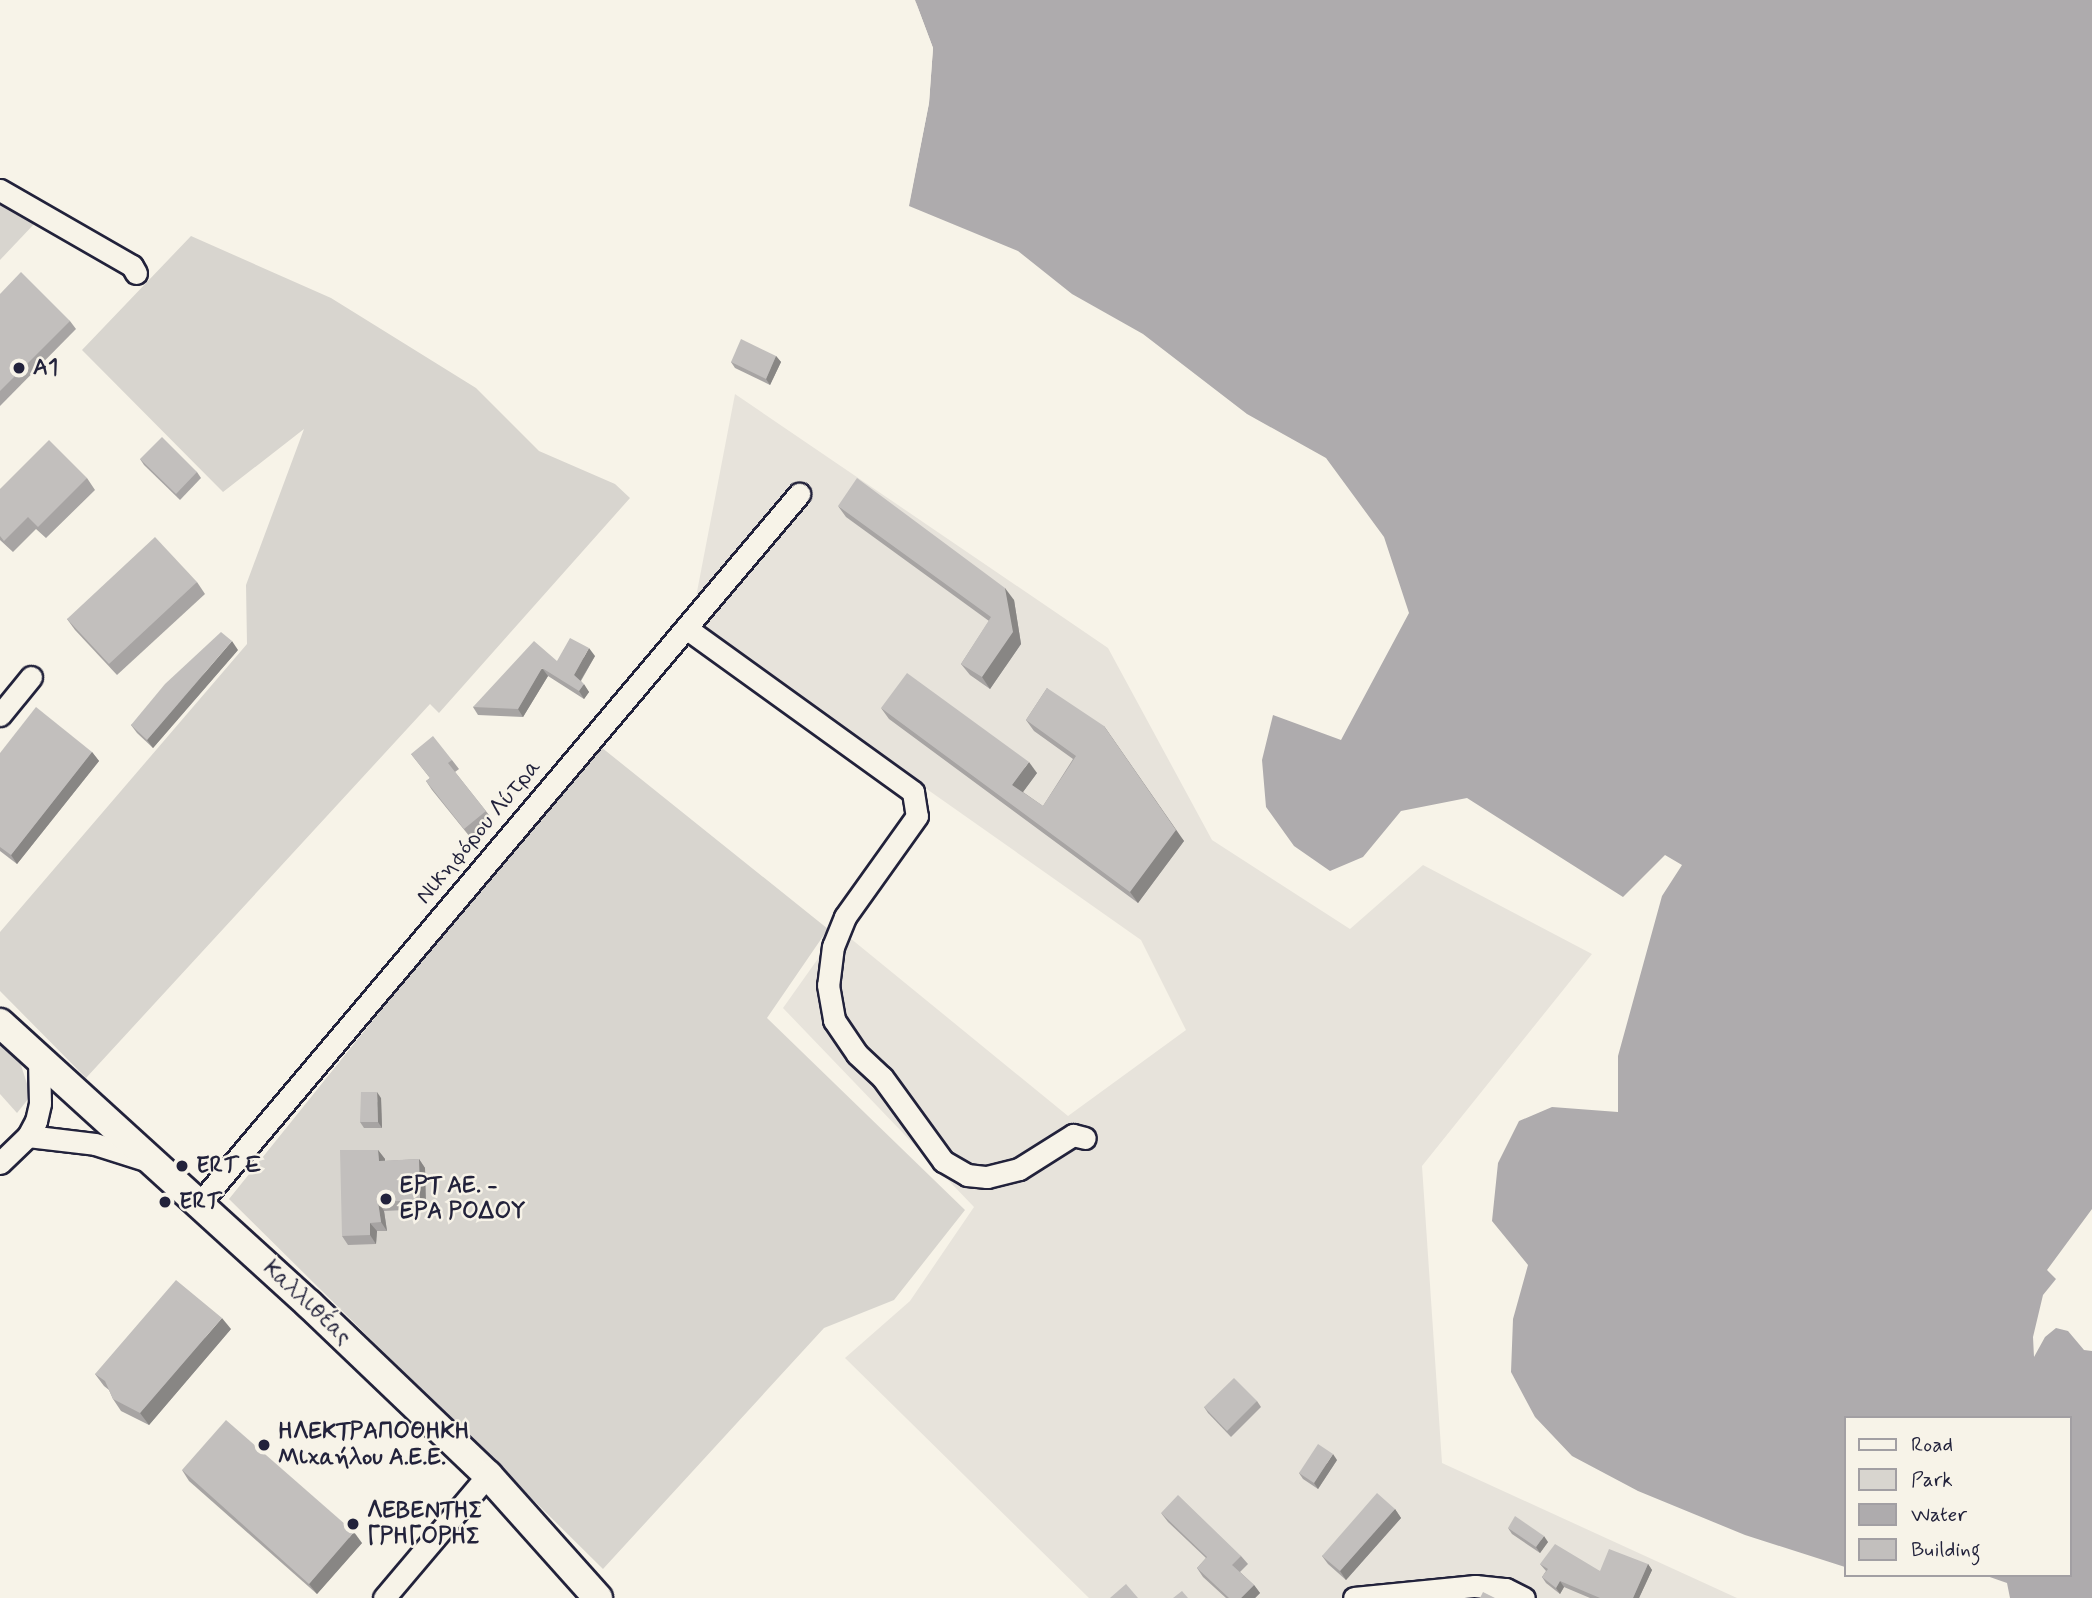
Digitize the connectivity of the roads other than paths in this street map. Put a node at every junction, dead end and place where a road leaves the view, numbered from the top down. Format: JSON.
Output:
{"nodes":[{"id":1,"x":0,"y":190,"type":"edge"},
{"id":2,"x":136,"y":273,"type":"dead end"},
{"id":3,"x":799,"y":494,"type":"dead end"},
{"id":4,"x":686,"y":628,"type":"junction"},
{"id":5,"x":31,"y":677,"type":"dead end"},
{"id":6,"x":0,"y":715,"type":"edge"},
{"id":7,"x":0,"y":1023,"type":"edge"},
{"id":8,"x":39,"y":1058,"type":"junction"},
{"id":9,"x":28,"y":1136,"type":"junction"},
{"id":10,"x":1085,"y":1138,"type":"dead end"},
{"id":11,"x":153,"y":1162,"type":"junction"},
{"id":12,"x":0,"y":1163,"type":"edge"},
{"id":13,"x":199,"y":1204,"type":"junction"},
{"id":14,"x":488,"y":1475,"type":"junction"},
{"id":15,"x":384,"y":1598,"type":"edge"},
{"id":16,"x":598,"y":1598,"type":"edge"},
{"id":17,"x":1354,"y":1598,"type":"edge"},
{"id":18,"x":1388,"y":1598,"type":"edge"},
{"id":19,"x":1524,"y":1598,"type":"edge"}],
"edges":[{"from":1,"to":2,"type":"street"},
{"from":3,"to":4,"type":"street","name":"Νικηφόρου Λύτρα"},
{"from":4,"to":10,"type":"street"},
{"from":4,"to":13,"type":"street","name":"Νικηφόρου Λύτρα"},
{"from":5,"to":6,"type":"street"},
{"from":7,"to":8,"type":"main road","name":"Καλλιθέας"},
{"from":8,"to":9,"type":"street"},
{"from":8,"to":11,"type":"main road","name":"Καλλιθέας"},
{"from":9,"to":11,"type":"street"},
{"from":9,"to":12,"type":"street"},
{"from":11,"to":13,"type":"main road","name":"Καλλιθέας"},
{"from":13,"to":14,"type":"main road","name":"Καλλιθέας"},
{"from":14,"to":15,"type":"street"},
{"from":14,"to":16,"type":"main road","name":"Καλλιθέας"},
{"from":17,"to":18,"type":"street"},
{"from":18,"to":19,"type":"street"}]}
